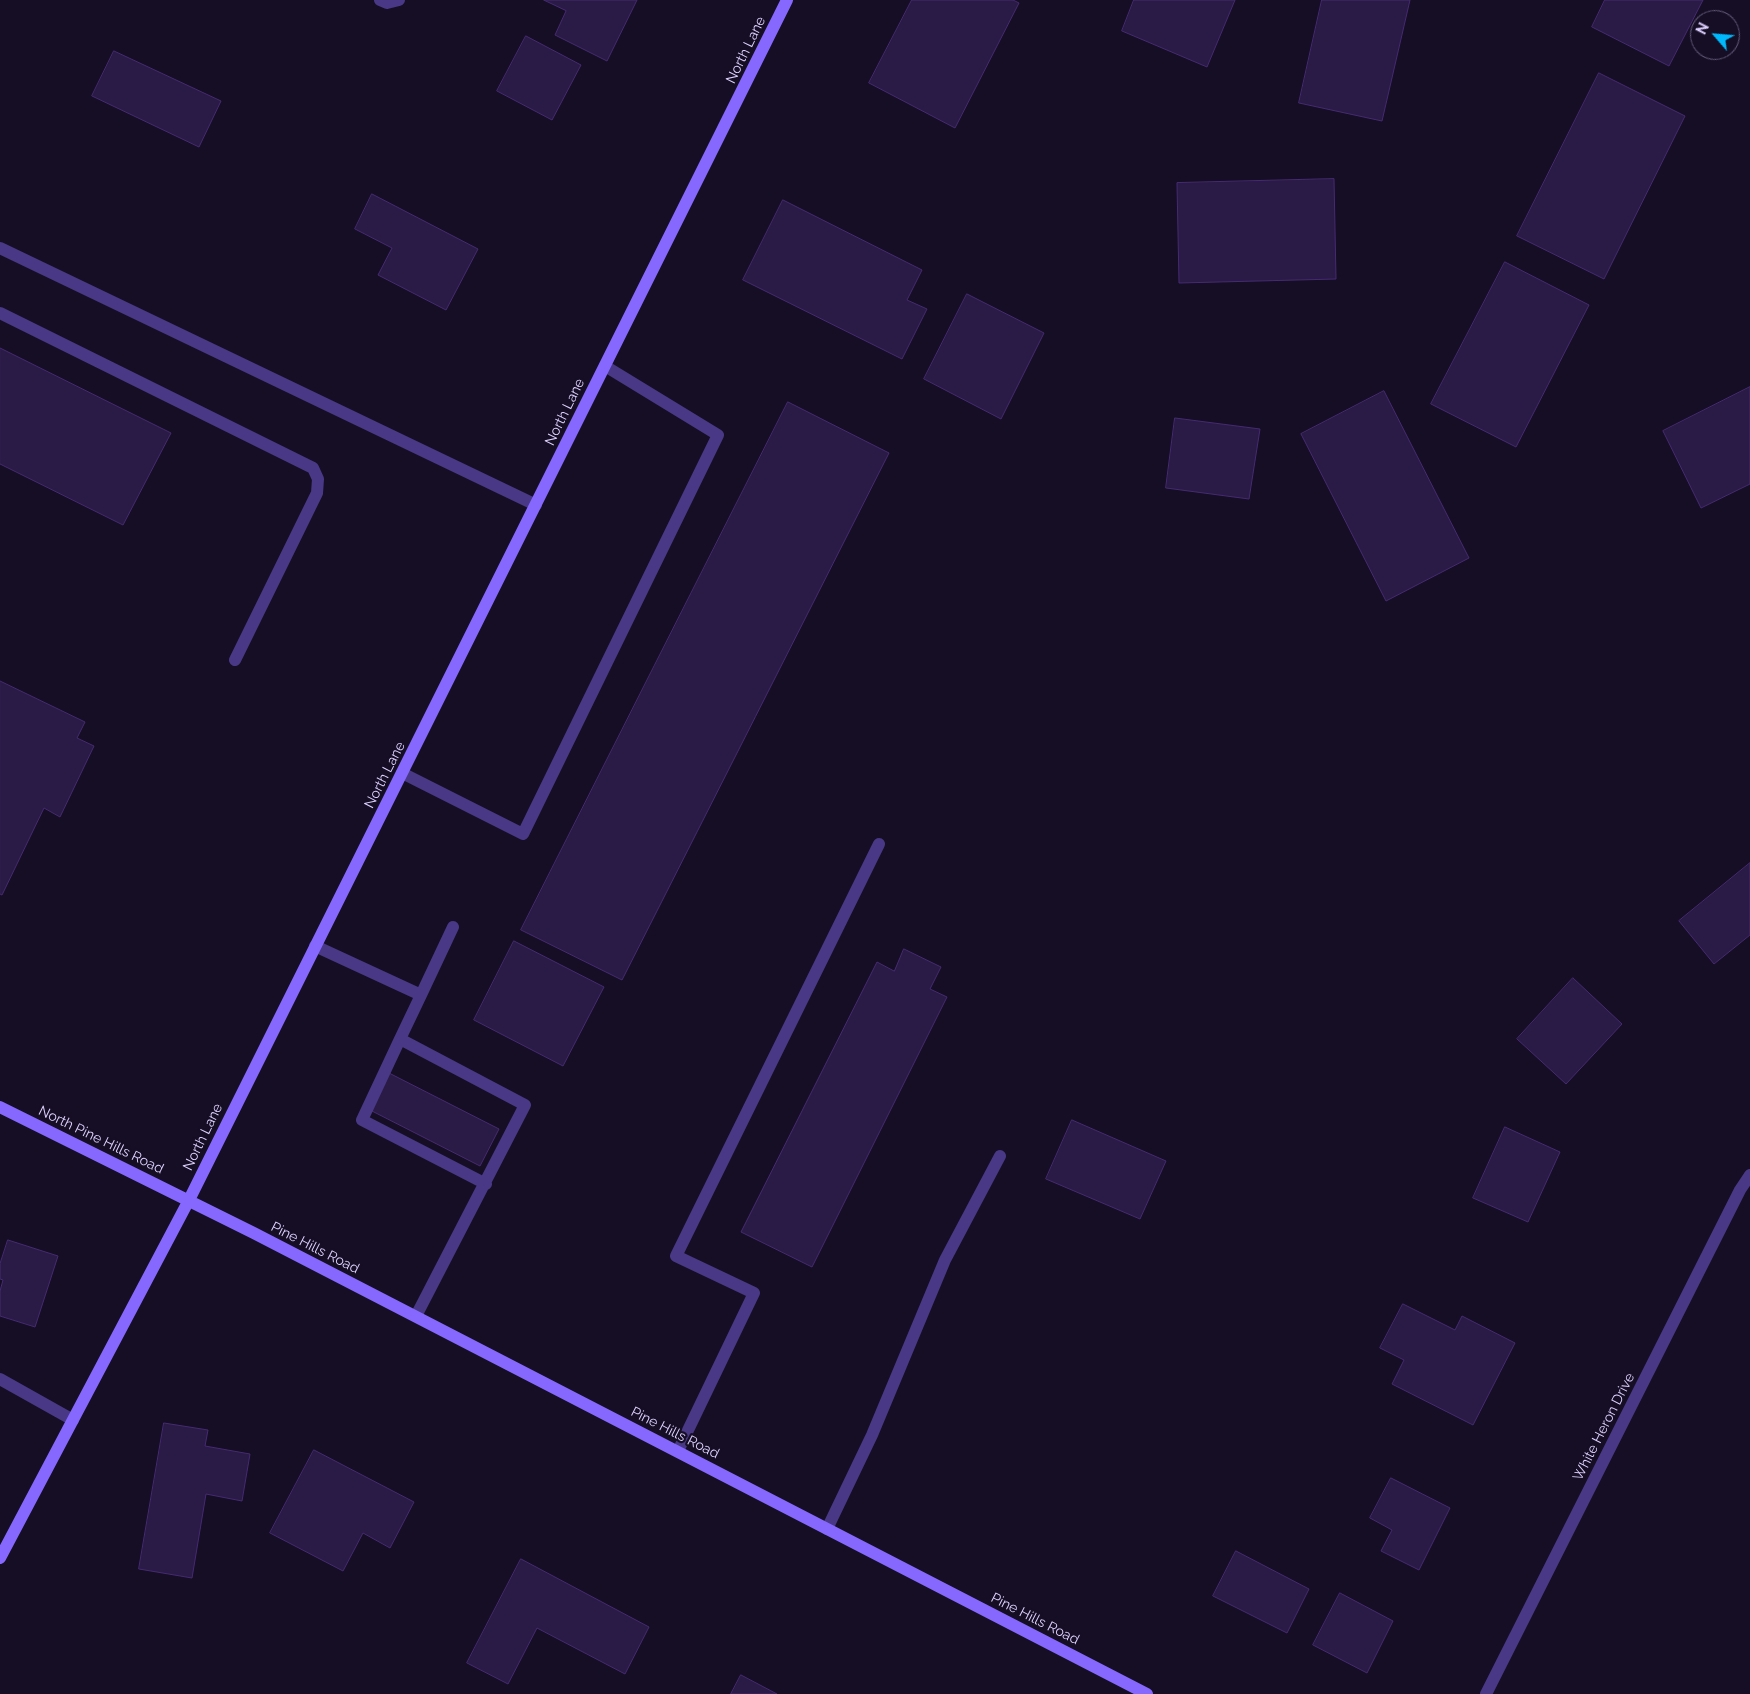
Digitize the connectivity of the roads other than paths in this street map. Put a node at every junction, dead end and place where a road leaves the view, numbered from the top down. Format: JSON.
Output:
{"nodes":[{"id":1,"x":380,"y":0,"type":"edge"},
{"id":2,"x":399,"y":0,"type":"edge"},
{"id":3,"x":787,"y":0,"type":"edge"},
{"id":4,"x":0,"y":248,"type":"edge"},
{"id":5,"x":0,"y":313,"type":"edge"},
{"id":6,"x":605,"y":366,"type":"junction"},
{"id":7,"x":536,"y":505,"type":"junction"},
{"id":8,"x":235,"y":660,"type":"dead end"},
{"id":9,"x":402,"y":773,"type":"junction"},
{"id":10,"x":879,"y":844,"type":"dead end"},
{"id":11,"x":453,"y":927,"type":"dead end"},
{"id":12,"x":316,"y":946,"type":"junction"},
{"id":13,"x":421,"y":995,"type":"junction"},
{"id":14,"x":400,"y":1039,"type":"junction"},
{"id":15,"x":0,"y":1107,"type":"edge"},
{"id":16,"x":1000,"y":1156,"type":"dead end"},
{"id":17,"x":1750,"y":1175,"type":"edge"},
{"id":18,"x":486,"y":1184,"type":"junction"},
{"id":19,"x":189,"y":1200,"type":"junction"},
{"id":20,"x":416,"y":1316,"type":"junction"},
{"id":21,"x":0,"y":1379,"type":"edge"},
{"id":22,"x":73,"y":1420,"type":"junction"},
{"id":23,"x":678,"y":1452,"type":"junction"},
{"id":24,"x":827,"y":1529,"type":"junction"},
{"id":25,"x":0,"y":1558,"type":"edge"},
{"id":26,"x":1128,"y":1689,"type":"edge"},
{"id":27,"x":1148,"y":1694,"type":"edge"},
{"id":28,"x":1486,"y":1694,"type":"edge"}],
"edges":[{"from":1,"to":2,"type":"street"},
{"from":3,"to":6,"type":"street","name":"North Lane"},
{"from":4,"to":7,"type":"street"},
{"from":5,"to":8,"type":"street"},
{"from":6,"to":7,"type":"street","name":"North Lane"},
{"from":6,"to":9,"type":"street"},
{"from":7,"to":9,"type":"street","name":"North Lane"},
{"from":9,"to":12,"type":"street","name":"North Lane"},
{"from":10,"to":23,"type":"street"},
{"from":11,"to":13,"type":"street"},
{"from":12,"to":13,"type":"street"},
{"from":12,"to":19,"type":"street","name":"North Lane"},
{"from":13,"to":14,"type":"street"},
{"from":14,"to":18,"type":"street"},
{"from":14,"to":18,"type":"street"},
{"from":15,"to":19,"type":"street","name":"North Pine Hills Road"},
{"from":16,"to":24,"type":"street"},
{"from":17,"to":28,"type":"street","name":"White Heron Drive"},
{"from":18,"to":20,"type":"street"},
{"from":19,"to":20,"type":"street","name":"Pine Hills Road"},
{"from":19,"to":22,"type":"street","name":"North Lane"},
{"from":20,"to":23,"type":"street","name":"Pine Hills Road"},
{"from":21,"to":22,"type":"street"},
{"from":22,"to":25,"type":"street","name":"North Lane"},
{"from":23,"to":24,"type":"street","name":"Pine Hills Road"},
{"from":24,"to":26,"type":"street","name":"Pine Hills Road"},
{"from":26,"to":27,"type":"street","name":"Pine Hills Road"}]}
